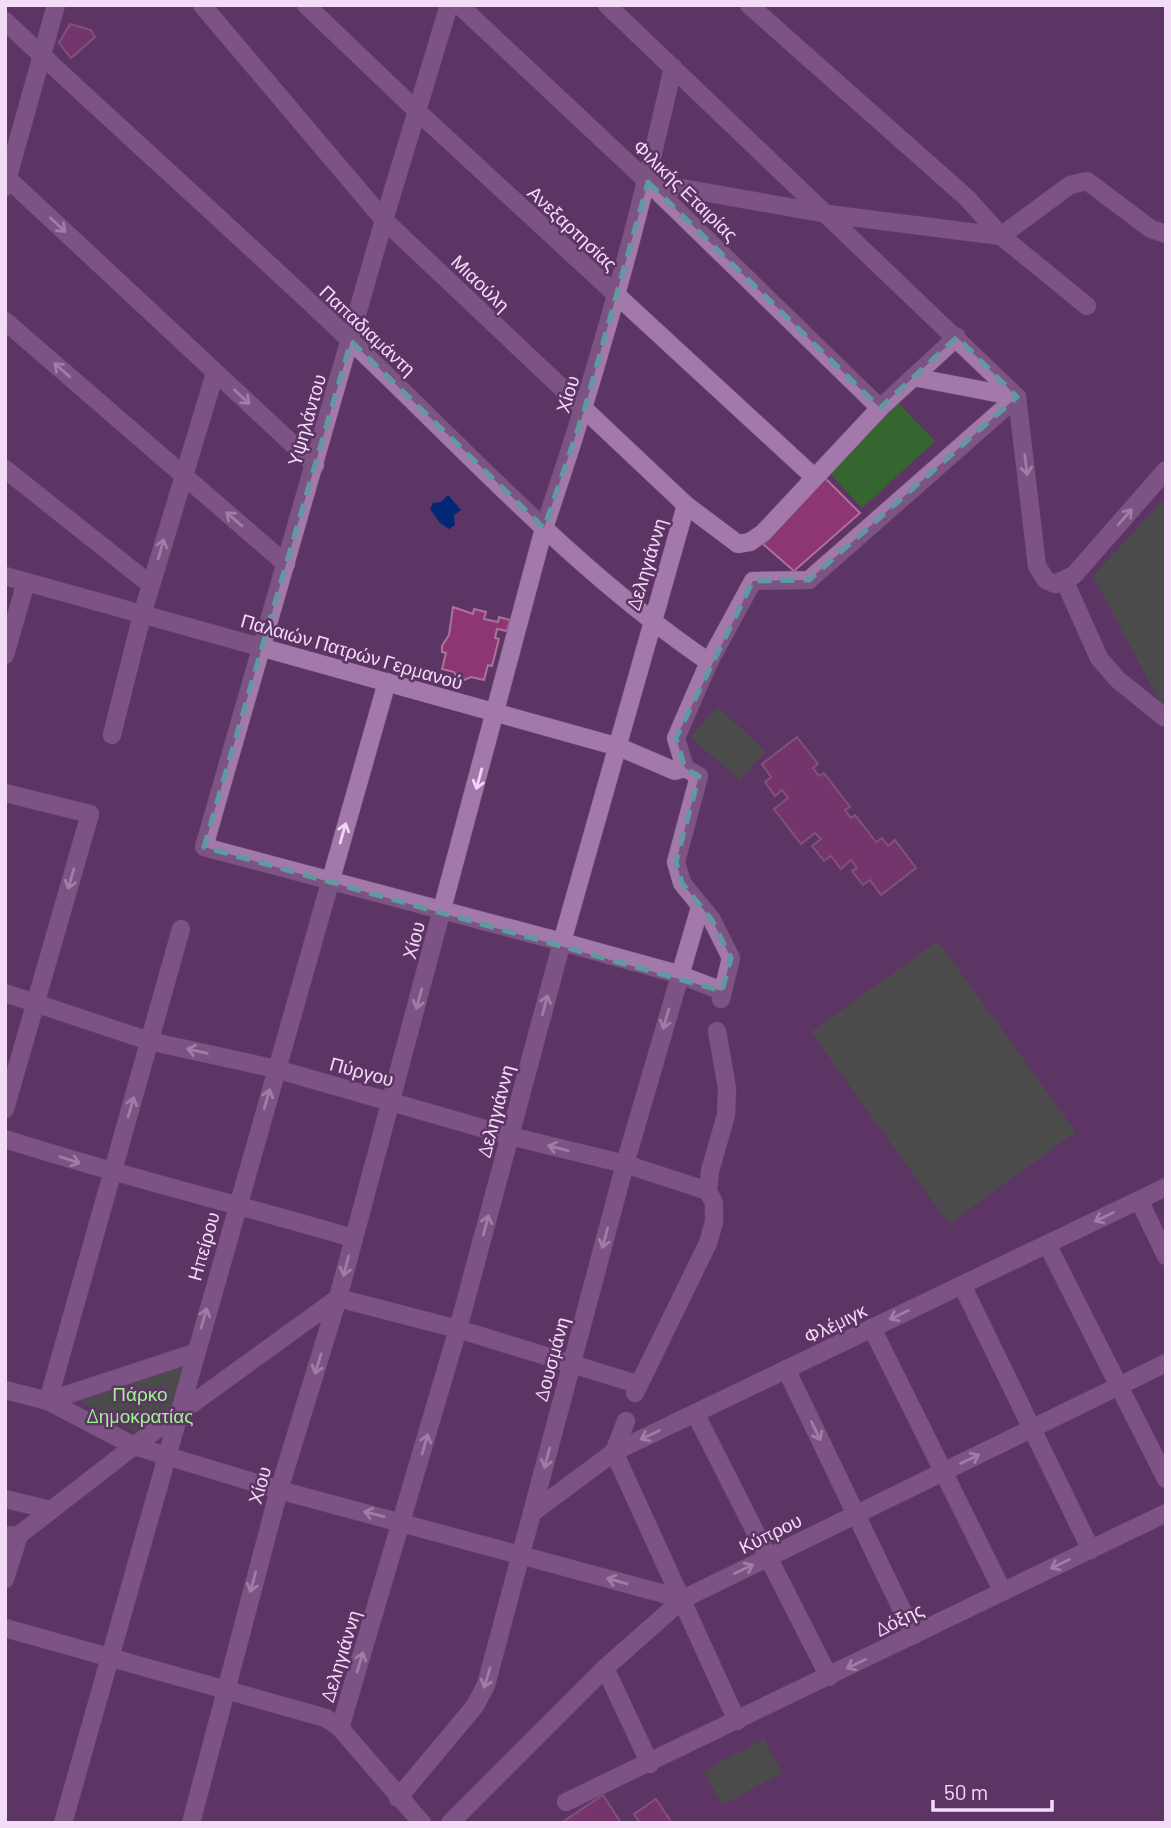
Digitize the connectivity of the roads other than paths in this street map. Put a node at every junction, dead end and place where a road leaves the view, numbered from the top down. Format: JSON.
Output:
{"nodes":[{"id":1,"x":57,"y":5,"type":"edge"},
{"id":2,"x":202,"y":5,"type":"edge"},
{"id":3,"x":306,"y":5,"type":"edge"},
{"id":4,"x":449,"y":5,"type":"edge"},
{"id":5,"x":459,"y":5,"type":"edge"},
{"id":6,"x":607,"y":5,"type":"edge"},
{"id":7,"x":749,"y":5,"type":"edge"},
{"id":8,"x":5,"y":21,"type":"edge"},
{"id":9,"x":42,"y":56,"type":"junction"},
{"id":10,"x":673,"y":67,"type":"junction"},
{"id":11,"x":416,"y":110,"type":"junction"},
{"id":12,"x":6,"y":181,"type":"edge"},
{"id":13,"x":648,"y":182,"type":"junction"},
{"id":14,"x":827,"y":214,"type":"junction"},
{"id":15,"x":384,"y":220,"type":"junction"},
{"id":16,"x":1166,"y":234,"type":"edge"},
{"id":17,"x":1001,"y":236,"type":"junction"},
{"id":18,"x":617,"y":297,"type":"junction"},
{"id":19,"x":1087,"y":306,"type":"dead end"},
{"id":20,"x":5,"y":321,"type":"edge"},
{"id":21,"x":957,"y":337,"type":"junction"},
{"id":22,"x":351,"y":341,"type":"junction"},
{"id":23,"x":215,"y":373,"type":"junction"},
{"id":24,"x":914,"y":377,"type":"junction"},
{"id":25,"x":1017,"y":397,"type":"junction"},
{"id":26,"x":880,"y":408,"type":"junction"},
{"id":27,"x":584,"y":411,"type":"junction"},
{"id":28,"x":315,"y":465,"type":"junction"},
{"id":29,"x":5,"y":470,"type":"edge"},
{"id":30,"x":1166,"y":470,"type":"edge"},
{"id":31,"x":183,"y":475,"type":"junction"},
{"id":32,"x":814,"y":477,"type":"junction"},
{"id":33,"x":686,"y":505,"type":"junction"},
{"id":34,"x":544,"y":528,"type":"junction"},
{"id":35,"x":286,"y":564,"type":"junction"},
{"id":36,"x":5,"y":576,"type":"edge"},
{"id":37,"x":26,"y":582,"type":"junction"},
{"id":38,"x":1065,"y":582,"type":"junction"},
{"id":39,"x":151,"y":585,"type":"junction"},
{"id":40,"x":142,"y":615,"type":"junction"},
{"id":41,"x":651,"y":622,"type":"junction"},
{"id":42,"x":261,"y":646,"type":"junction"},
{"id":43,"x":5,"y":655,"type":"edge"},
{"id":44,"x":709,"y":662,"type":"junction"},
{"id":45,"x":387,"y":682,"type":"junction"},
{"id":46,"x":497,"y":713,"type":"junction"},
{"id":47,"x":1164,"y":717,"type":"edge"},
{"id":48,"x":112,"y":735,"type":"dead end"},
{"id":49,"x":619,"y":747,"type":"junction"},
{"id":50,"x":685,"y":768,"type":"junction"},
{"id":51,"x":5,"y":793,"type":"edge"},
{"id":52,"x":330,"y":879,"type":"junction"},
{"id":53,"x":700,"y":907,"type":"junction"},
{"id":54,"x":443,"y":909,"type":"junction"},
{"id":55,"x":181,"y":929,"type":"dead end"},
{"id":56,"x":562,"y":942,"type":"junction"},
{"id":57,"x":678,"y":974,"type":"junction"},
{"id":58,"x":5,"y":993,"type":"edge"},
{"id":59,"x":37,"y":1002,"type":"junction"},
{"id":60,"x":717,"y":1031,"type":"dead end"},
{"id":61,"x":149,"y":1041,"type":"junction"},
{"id":62,"x":276,"y":1069,"type":"junction"},
{"id":63,"x":391,"y":1100,"type":"junction"},
{"id":64,"x":5,"y":1109,"type":"edge"},
{"id":65,"x":510,"y":1136,"type":"junction"},
{"id":66,"x":5,"y":1139,"type":"edge"},
{"id":67,"x":625,"y":1164,"type":"junction"},
{"id":68,"x":112,"y":1173,"type":"junction"},
{"id":69,"x":1166,"y":1187,"type":"edge"},
{"id":70,"x":708,"y":1191,"type":"junction"},
{"id":71,"x":1139,"y":1200,"type":"junction"},
{"id":72,"x":237,"y":1204,"type":"junction"},
{"id":73,"x":354,"y":1238,"type":"junction"},
{"id":74,"x":1048,"y":1244,"type":"junction"},
{"id":75,"x":1166,"y":1256,"type":"edge"},
{"id":76,"x":962,"y":1285,"type":"junction"},
{"id":77,"x":338,"y":1298,"type":"junction"},
{"id":78,"x":872,"y":1328,"type":"junction"},
{"id":79,"x":458,"y":1329,"type":"junction"},
{"id":80,"x":194,"y":1353,"type":"junction"},
{"id":81,"x":572,"y":1363,"type":"junction"},
{"id":82,"x":1166,"y":1363,"type":"edge"},
{"id":83,"x":786,"y":1369,"type":"junction"},
{"id":84,"x":1119,"y":1386,"type":"junction"},
{"id":85,"x":5,"y":1390,"type":"edge"},
{"id":86,"x":47,"y":1401,"type":"junction"},
{"id":87,"x":695,"y":1413,"type":"junction"},
{"id":88,"x":177,"y":1415,"type":"junction"},
{"id":89,"x":626,"y":1421,"type":"dead end"},
{"id":90,"x":1032,"y":1429,"type":"junction"},
{"id":91,"x":134,"y":1446,"type":"junction"},
{"id":92,"x":614,"y":1452,"type":"junction"},
{"id":93,"x":167,"y":1454,"type":"junction"},
{"id":94,"x":944,"y":1472,"type":"junction"},
{"id":95,"x":1166,"y":1479,"type":"edge"},
{"id":96,"x":279,"y":1490,"type":"junction"},
{"id":97,"x":5,"y":1499,"type":"edge"},
{"id":98,"x":51,"y":1510,"type":"junction"},
{"id":99,"x":532,"y":1513,"type":"junction"},
{"id":100,"x":1166,"y":1513,"type":"edge"},
{"id":101,"x":856,"y":1515,"type":"junction"},
{"id":102,"x":403,"y":1521,"type":"junction"},
{"id":103,"x":12,"y":1536,"type":"edge"},
{"id":104,"x":1091,"y":1550,"type":"junction"},
{"id":105,"x":520,"y":1554,"type":"junction"},
{"id":106,"x":769,"y":1557,"type":"junction"},
{"id":107,"x":5,"y":1579,"type":"edge"},
{"id":108,"x":1003,"y":1592,"type":"junction"},
{"id":109,"x":683,"y":1599,"type":"junction"},
{"id":110,"x":5,"y":1628,"type":"edge"},
{"id":111,"x":914,"y":1635,"type":"junction"},
{"id":112,"x":109,"y":1657,"type":"junction"},
{"id":113,"x":606,"y":1668,"type":"junction"},
{"id":114,"x":829,"y":1677,"type":"junction"},
{"id":115,"x":224,"y":1689,"type":"junction"},
{"id":116,"x":737,"y":1721,"type":"junction"},
{"id":117,"x":340,"y":1728,"type":"junction"},
{"id":118,"x":650,"y":1764,"type":"junction"},
{"id":119,"x":398,"y":1798,"type":"junction"},
{"id":120,"x":566,"y":1802,"type":"dead end"},
{"id":121,"x":63,"y":1823,"type":"edge"},
{"id":122,"x":191,"y":1823,"type":"edge"},
{"id":123,"x":422,"y":1823,"type":"edge"},
{"id":124,"x":450,"y":1823,"type":"edge"}],
"edges":[{"from":1,"to":9,"type":"street"},
{"from":2,"to":15,"type":"street","name":"Μιαούλη"},
{"from":3,"to":11,"type":"street","name":"Ανεξαρτησίας"},
{"from":4,"to":11,"type":"street","name":"Υψηλάντου"},
{"from":5,"to":13,"type":"street","name":"Φιλικής Εταιρίας"},
{"from":6,"to":10,"type":"street"},
{"from":7,"to":17,"type":"street"},
{"from":8,"to":9,"type":"street","name":"Παπαδιαμάντη"},
{"from":9,"to":12,"type":"street"},
{"from":9,"to":22,"type":"street","name":"Παπαδιαμάντη"},
{"from":10,"to":13,"type":"street","name":"Χίου"},
{"from":10,"to":14,"type":"street"},
{"from":11,"to":15,"type":"street","name":"Υψηλάντου"},
{"from":11,"to":18,"type":"street","name":"Ανεξαρτησίας"},
{"from":12,"to":23,"type":"street","one_way":true},
{"from":13,"to":14,"type":"street"},
{"from":13,"to":18,"type":"street","name":"Χίου"},
{"from":13,"to":26,"type":"street","name":"Φιλικής Εταιρίας"},
{"from":14,"to":17,"type":"street"},
{"from":14,"to":21,"type":"street"},
{"from":15,"to":22,"type":"street","name":"Υψηλάντου"},
{"from":15,"to":27,"type":"street","name":"Μιαούλη"},
{"from":16,"to":17,"type":"street"},
{"from":17,"to":19,"type":"street"},
{"from":18,"to":27,"type":"street","name":"Χίου"},
{"from":18,"to":32,"type":"street","name":"Ανεξαρτησίας"},
{"from":31,"to":20,"type":"street","one_way":true},
{"from":21,"to":24,"type":"street"},
{"from":21,"to":25,"type":"street"},
{"from":22,"to":28,"type":"street","name":"Υψηλάντου"},
{"from":22,"to":34,"type":"street","name":"Παπαδιαμάντη"},
{"from":23,"to":28,"type":"street","one_way":true},
{"from":23,"to":31,"type":"street"},
{"from":24,"to":25,"type":"street"},
{"from":24,"to":26,"type":"street"},
{"from":25,"to":38,"type":"street","one_way":true},
{"from":25,"to":44,"type":"street"},
{"from":26,"to":32,"type":"street"},
{"from":27,"to":33,"type":"street","name":"Μιαούλη"},
{"from":27,"to":34,"type":"street","name":"Χίου"},
{"from":28,"to":35,"type":"street","name":"Υψηλάντου"},
{"from":29,"to":39,"type":"street"},
{"from":38,"to":30,"type":"street","one_way":true},
{"from":35,"to":31,"type":"street","one_way":true},
{"from":39,"to":31,"type":"street","one_way":true},
{"from":32,"to":33,"type":"street","name":"Μιαούλη"},
{"from":33,"to":41,"type":"street","name":"Δεληγιάννη"},
{"from":34,"to":41,"type":"street","name":"Παπαδιαμάντη"},
{"from":34,"to":46,"type":"street","name":"Χίου"},
{"from":35,"to":42,"type":"street","name":"Υψηλάντου"},
{"from":36,"to":37,"type":"street","name":"Παλαιών Πατρών Γερμανού"},
{"from":37,"to":40,"type":"street","name":"Παλαιών Πατρών Γερμανού"},
{"from":37,"to":43,"type":"street"},
{"from":38,"to":47,"type":"street"},
{"from":39,"to":40,"type":"street"},
{"from":40,"to":42,"type":"street","name":"Παλαιών Πατρών Γερμανού"},
{"from":40,"to":48,"type":"street"},
{"from":41,"to":44,"type":"street","name":"Παπαδιαμάντη"},
{"from":41,"to":49,"type":"street","name":"Δεληγιάννη"},
{"from":42,"to":45,"type":"street","name":"Παλαιών Πατρών Γερμανού"},
{"from":42,"to":52,"type":"street","name":"Υψηλάντου"},
{"from":44,"to":50,"type":"street"},
{"from":45,"to":46,"type":"street","name":"Παλαιών Πατρών Γερμανού"},
{"from":52,"to":45,"type":"street","name":"Ηπείρου","one_way":true},
{"from":46,"to":49,"type":"street","name":"Παλαιών Πατρών Γερμανού"},
{"from":46,"to":54,"type":"street","name":"Χίου","one_way":true},
{"from":49,"to":50,"type":"street","name":"Παλαιών Πατρών Γερμανού"},
{"from":49,"to":56,"type":"street","name":"Δεληγιάννη"},
{"from":50,"to":53,"type":"street"},
{"from":51,"to":59,"type":"street","one_way":true},
{"from":52,"to":54,"type":"street"},
{"from":52,"to":62,"type":"street","name":"Ηπείρου"},
{"from":53,"to":57,"type":"street","name":"Δουσμάνη"},
{"from":53,"to":57,"type":"street"},
{"from":54,"to":56,"type":"street"},
{"from":54,"to":63,"type":"street","name":"Χίου","one_way":true},
{"from":55,"to":61,"type":"street"},
{"from":56,"to":57,"type":"street"},
{"from":65,"to":56,"type":"street","name":"Δεληγιάννη","one_way":true},
{"from":57,"to":67,"type":"street","name":"Δουσμάνη","one_way":true},
{"from":58,"to":59,"type":"street","name":"Πύργου"},
{"from":59,"to":61,"type":"street","name":"Πύργου"},
{"from":59,"to":64,"type":"street"},
{"from":60,"to":70,"type":"street"},
{"from":62,"to":61,"type":"street","name":"Πύργου","one_way":true},
{"from":68,"to":61,"type":"street","one_way":true},
{"from":62,"to":63,"type":"street","name":"Πύργου"},
{"from":72,"to":62,"type":"street","name":"Ηπείρου","one_way":true},
{"from":63,"to":65,"type":"street","name":"Πύργου"},
{"from":63,"to":73,"type":"street","name":"Χίου"},
{"from":67,"to":65,"type":"street","name":"Πύργου","one_way":true},
{"from":79,"to":65,"type":"street","name":"Δεληγιάννη","one_way":true},
{"from":66,"to":68,"type":"street","one_way":true},
{"from":67,"to":70,"type":"street","name":"Πύργου"},
{"from":67,"to":81,"type":"street","name":"Δουσμάνη","one_way":true},
{"from":68,"to":72,"type":"street"},
{"from":68,"to":86,"type":"street"},
{"from":69,"to":71,"type":"street","name":"Φλέμιγκ"},
{"from":70,"to":81,"type":"street"},
{"from":71,"to":74,"type":"street","name":"Φλέμιγκ","one_way":true},
{"from":71,"to":75,"type":"street"},
{"from":72,"to":73,"type":"street"},
{"from":80,"to":72,"type":"street","name":"Ηπείρου","one_way":true},
{"from":73,"to":77,"type":"street","name":"Χίου","one_way":true},
{"from":74,"to":76,"type":"street","name":"Φλέμιγκ"},
{"from":74,"to":84,"type":"street"},
{"from":76,"to":78,"type":"street","name":"Φλέμιγκ","one_way":true},
{"from":76,"to":90,"type":"street"},
{"from":77,"to":79,"type":"street"},
{"from":77,"to":88,"type":"street"},
{"from":77,"to":96,"type":"street","name":"Χίου","one_way":true},
{"from":78,"to":83,"type":"street","name":"Φλέμιγκ"},
{"from":78,"to":94,"type":"street"},
{"from":79,"to":81,"type":"street"},
{"from":102,"to":79,"type":"street","name":"Δεληγιάννη","one_way":true},
{"from":80,"to":86,"type":"street"},
{"from":80,"to":88,"type":"street","name":"Ηπείρου"},
{"from":81,"to":99,"type":"street","name":"Δουσμάνη","one_way":true},
{"from":82,"to":84,"type":"street","name":"Κύπρου"},
{"from":83,"to":87,"type":"street","name":"Φλέμιγκ"},
{"from":83,"to":101,"type":"street","one_way":true},
{"from":84,"to":90,"type":"street","name":"Κύπρου"},
{"from":84,"to":95,"type":"street"},
{"from":85,"to":86,"type":"street"},
{"from":86,"to":91,"type":"street"},
{"from":87,"to":92,"type":"street","name":"Φλέμιγκ","one_way":true},
{"from":87,"to":106,"type":"street"},
{"from":88,"to":91,"type":"street"},
{"from":88,"to":93,"type":"street","name":"Ηπείρου"},
{"from":89,"to":92,"type":"street"},
{"from":94,"to":90,"type":"street","name":"Κύπρου","one_way":true},
{"from":90,"to":104,"type":"street"},
{"from":91,"to":93,"type":"street"},
{"from":91,"to":98,"type":"street"},
{"from":92,"to":99,"type":"street","name":"Φλέμιγκ"},
{"from":92,"to":109,"type":"street"},
{"from":93,"to":96,"type":"street"},
{"from":93,"to":112,"type":"street","name":"Ηπείρου"},
{"from":94,"to":101,"type":"street","name":"Κύπρου"},
{"from":94,"to":108,"type":"street"},
{"from":102,"to":96,"type":"street","one_way":true},
{"from":96,"to":115,"type":"street","name":"Χίου","one_way":true},
{"from":97,"to":98,"type":"street"},
{"from":98,"to":103,"type":"street"},
{"from":99,"to":105,"type":"street","name":"Δουσμάνη"},
{"from":100,"to":104,"type":"street","name":"Δόξης"},
{"from":101,"to":106,"type":"street","name":"Κύπρου"},
{"from":101,"to":111,"type":"street"},
{"from":102,"to":105,"type":"street"},
{"from":117,"to":102,"type":"street","name":"Δεληγιάννη","one_way":true},
{"from":103,"to":107,"type":"street"},
{"from":104,"to":108,"type":"street","name":"Δόξης","one_way":true},
{"from":109,"to":105,"type":"street","one_way":true},
{"from":105,"to":119,"type":"street","name":"Δουσμάνη","one_way":true},
{"from":109,"to":106,"type":"street","name":"Κύπρου","one_way":true},
{"from":106,"to":114,"type":"street"},
{"from":108,"to":111,"type":"street","name":"Δόξης"},
{"from":109,"to":113,"type":"street","name":"Κύπρου"},
{"from":109,"to":116,"type":"street"},
{"from":110,"to":112,"type":"street"},
{"from":111,"to":114,"type":"street","name":"Δόξης","one_way":true},
{"from":112,"to":115,"type":"street"},
{"from":112,"to":121,"type":"street","name":"Ηπείρου"},
{"from":113,"to":118,"type":"street"},
{"from":113,"to":124,"type":"street","name":"Κύπρου"},
{"from":114,"to":116,"type":"street","name":"Δόξης"},
{"from":115,"to":117,"type":"street"},
{"from":115,"to":122,"type":"street","name":"Χίου"},
{"from":116,"to":118,"type":"street","name":"Δόξης"},
{"from":117,"to":119,"type":"street"},
{"from":118,"to":120,"type":"street","name":"Δόξης"},
{"from":119,"to":123,"type":"street"}]}
